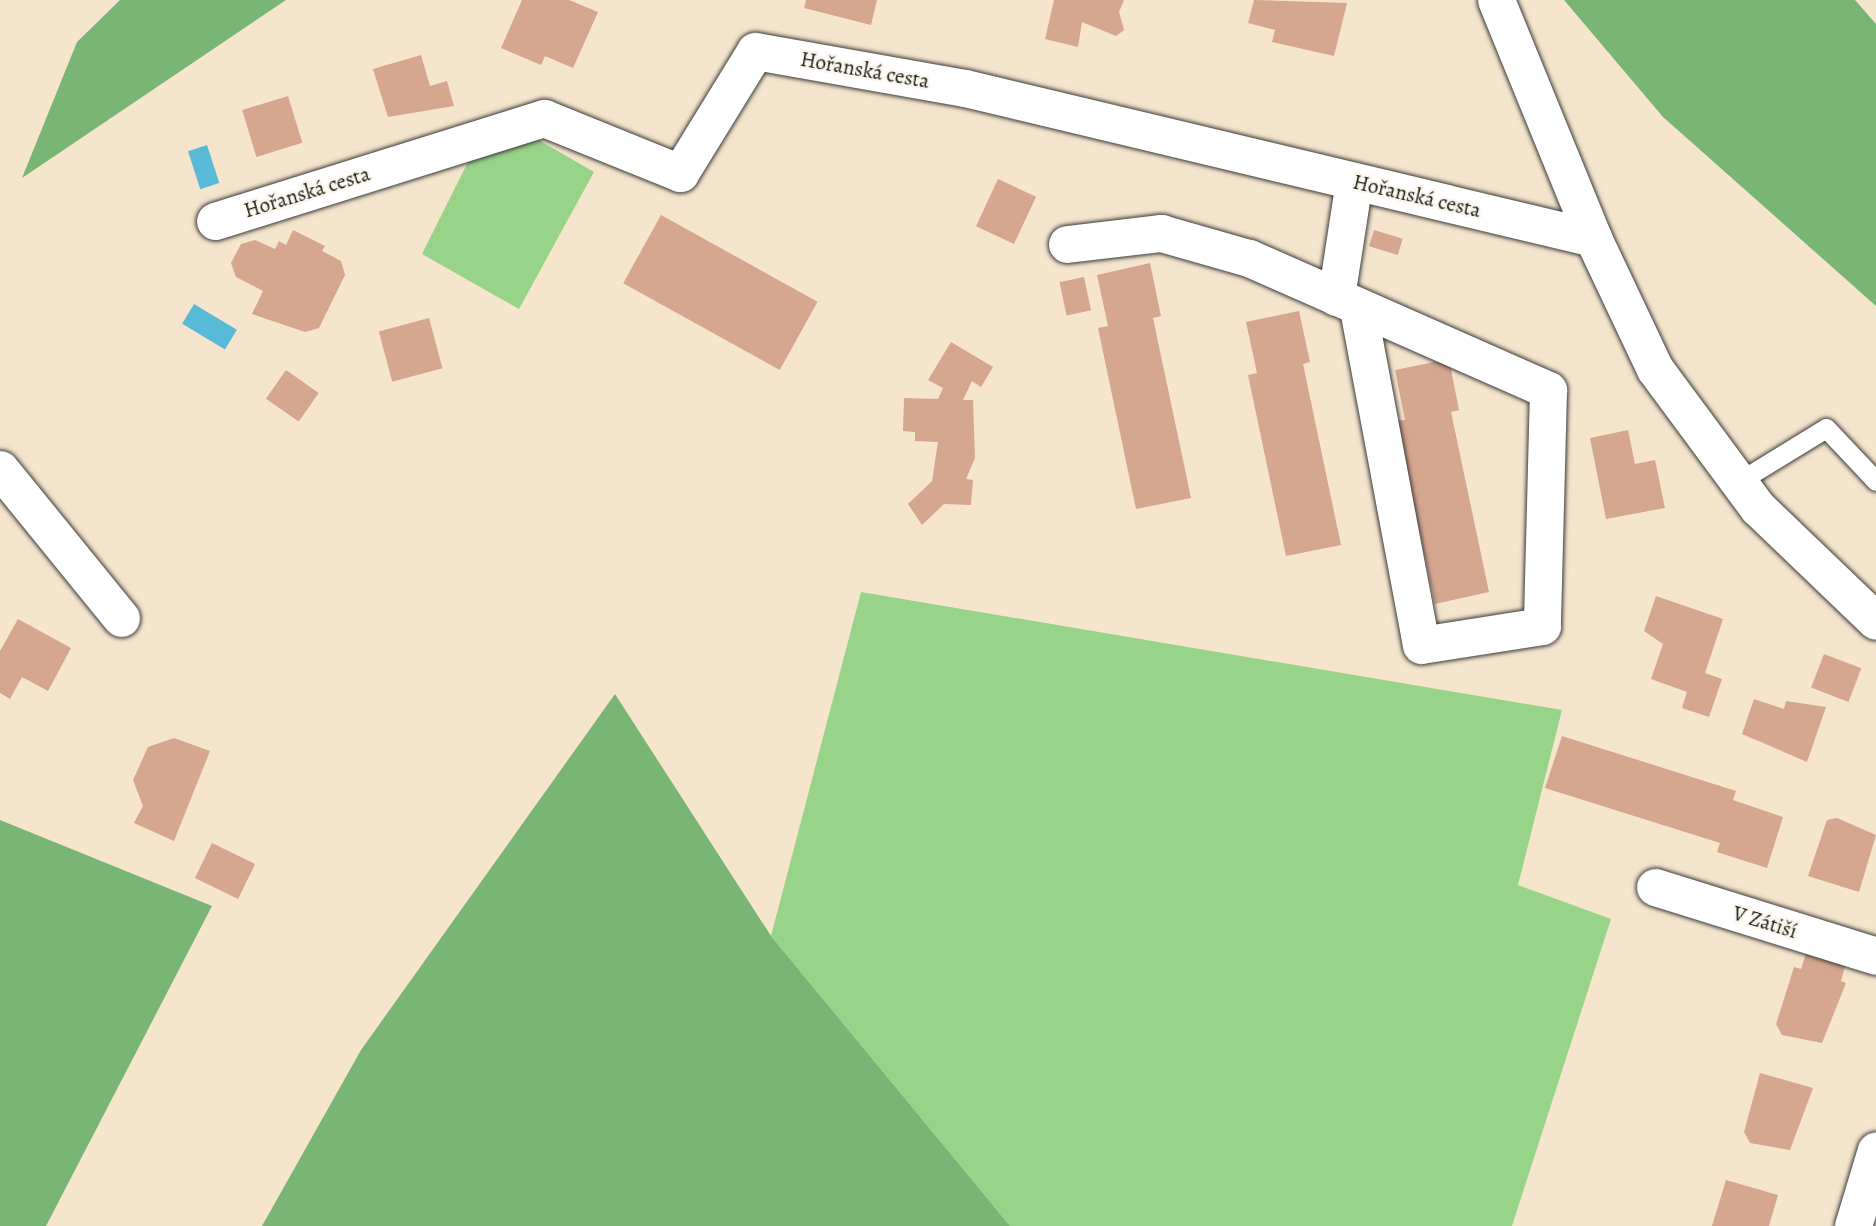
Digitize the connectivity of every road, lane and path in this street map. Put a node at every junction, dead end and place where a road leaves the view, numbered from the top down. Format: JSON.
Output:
{"nodes":[{"id":1,"x":1496,"y":0,"type":"edge"},
{"id":2,"x":1354,"y":181,"type":"junction"},
{"id":3,"x":215,"y":221,"type":"dead end"},
{"id":4,"x":1593,"y":238,"type":"junction"},
{"id":5,"x":1067,"y":244,"type":"dead end"},
{"id":6,"x":1347,"y":302,"type":"junction"},
{"id":7,"x":0,"y":469,"type":"edge"},
{"id":8,"x":1876,"y":481,"type":"edge"},
{"id":9,"x":1738,"y":482,"type":"junction"},
{"id":10,"x":121,"y":618,"type":"dead end"},
{"id":11,"x":1876,"y":621,"type":"edge"},
{"id":12,"x":1655,"y":887,"type":"dead end"},
{"id":13,"x":1876,"y":956,"type":"edge"},
{"id":14,"x":1876,"y":1150,"type":"edge"},
{"id":15,"x":1853,"y":1226,"type":"edge"}],
"edges":[{"from":1,"to":4,"type":"street"},
{"from":2,"to":3,"type":"street","name":"Hořanská cesta"},
{"from":2,"to":4,"type":"street","name":"Hořanská cesta"},
{"from":2,"to":6,"type":"street"},
{"from":4,"to":9,"type":"street"},
{"from":5,"to":6,"type":"street"},
{"from":6,"to":6,"type":"street"},
{"from":7,"to":10,"type":"street"},
{"from":8,"to":9,"type":"lane"},
{"from":9,"to":11,"type":"street"},
{"from":12,"to":13,"type":"street","name":"V Zátiší"},
{"from":14,"to":15,"type":"street"}]}
